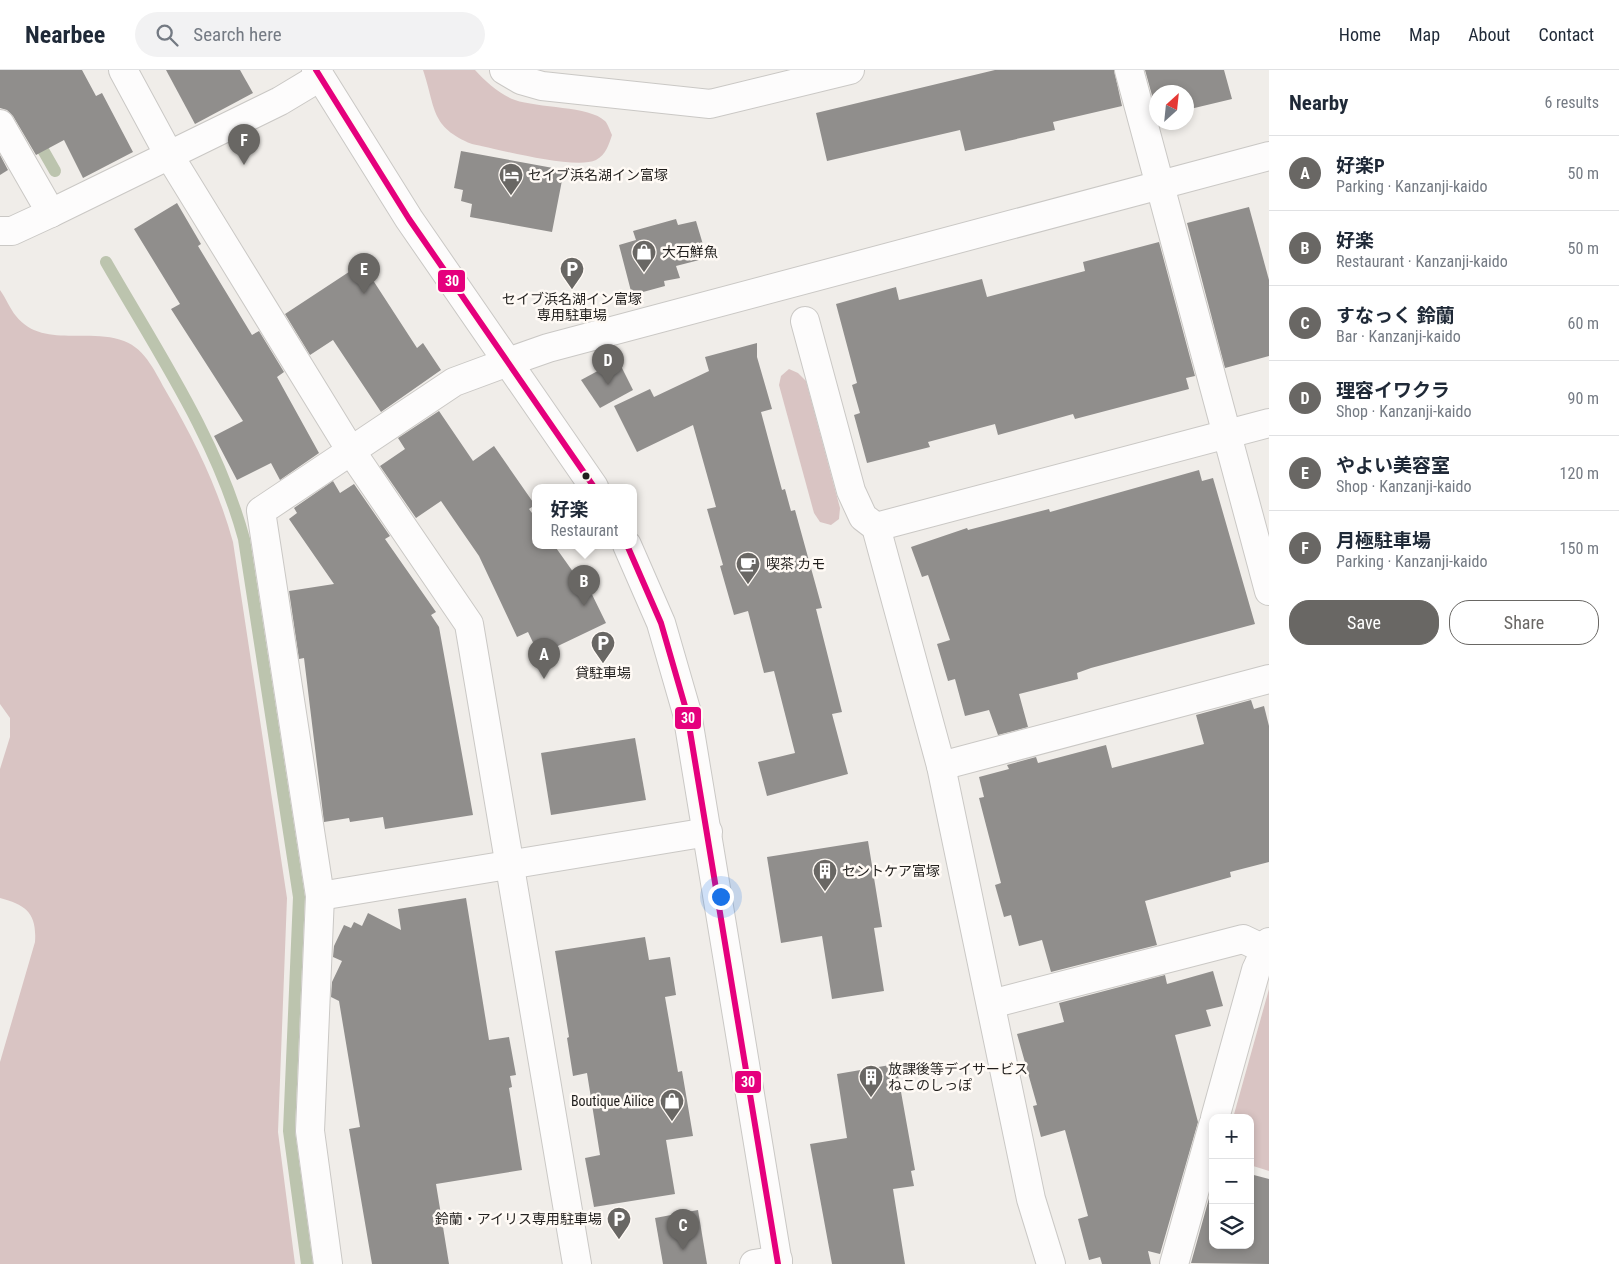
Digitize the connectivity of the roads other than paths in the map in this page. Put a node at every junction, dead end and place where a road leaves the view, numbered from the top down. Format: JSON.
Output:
{"nodes":[{"id":1,"x":123,"y":70,"type":"edge"},
{"id":2,"x":504,"y":70,"type":"edge"},
{"id":3,"x":850,"y":70,"type":"edge"},
{"id":4,"x":1128,"y":70,"type":"edge"},
{"id":5,"x":318,"y":73,"type":"edge"},
{"id":6,"x":786,"y":77,"type":"edge"},
{"id":7,"x":574,"y":79,"type":"edge"},
{"id":8,"x":0,"y":124,"type":"edge"},
{"id":9,"x":169,"y":155,"type":"junction"},
{"id":10,"x":1269,"y":156,"type":"edge"},
{"id":11,"x":1160,"y":185,"type":"junction"},
{"id":12,"x":51,"y":213,"type":"junction"},
{"id":13,"x":0,"y":231,"type":"edge"},
{"id":14,"x":805,"y":321,"type":"dead end"},
{"id":15,"x":508,"y":362,"type":"junction"},
{"id":16,"x":1269,"y":423,"type":"edge"},
{"id":17,"x":1227,"y":434,"type":"junction"},
{"id":18,"x":351,"y":451,"type":"junction"},
{"id":19,"x":592,"y":484,"type":"edge"},
{"id":20,"x":876,"y":527,"type":"junction"},
{"id":21,"x":629,"y":549,"type":"edge"},
{"id":22,"x":1269,"y":591,"type":"edge"},
{"id":23,"x":1269,"y":679,"type":"edge"},
{"id":24,"x":941,"y":766,"type":"junction"},
{"id":25,"x":708,"y":832,"type":"junction"},
{"id":26,"x":510,"y":865,"type":"junction"},
{"id":27,"x":320,"y":896,"type":"junction"},
{"id":28,"x":1267,"y":946,"type":"edge"},
{"id":29,"x":991,"y":1004,"type":"junction"},
{"id":30,"x":1216,"y":1114,"type":"edge"},
{"id":31,"x":1209,"y":1139,"type":"edge"},
{"id":32,"x":770,"y":1263,"type":"edge"},
{"id":33,"x":328,"y":1264,"type":"edge"},
{"id":34,"x":577,"y":1264,"type":"edge"},
{"id":35,"x":1050,"y":1264,"type":"edge"},
{"id":36,"x":1174,"y":1264,"type":"edge"}],
"edges":[{"from":1,"to":9,"type":"street"},
{"from":2,"to":7,"type":"street"},
{"from":3,"to":6,"type":"street"},
{"from":4,"to":11,"type":"street"},
{"from":5,"to":9,"type":"street"},
{"from":5,"to":15,"type":"street"},
{"from":6,"to":7,"type":"street"},
{"from":8,"to":12,"type":"street"},
{"from":9,"to":12,"type":"street"},
{"from":9,"to":18,"type":"street"},
{"from":10,"to":11,"type":"street"},
{"from":11,"to":15,"type":"street"},
{"from":11,"to":17,"type":"street"},
{"from":12,"to":13,"type":"street"},
{"from":14,"to":20,"type":"street"},
{"from":15,"to":18,"type":"street"},
{"from":15,"to":19,"type":"street"},
{"from":16,"to":17,"type":"street"},
{"from":17,"to":20,"type":"street"},
{"from":17,"to":22,"type":"street"},
{"from":18,"to":26,"type":"street"},
{"from":18,"to":27,"type":"street"},
{"from":20,"to":24,"type":"street"},
{"from":21,"to":25,"type":"street"},
{"from":23,"to":24,"type":"street"},
{"from":24,"to":29,"type":"street"},
{"from":25,"to":26,"type":"street"},
{"from":25,"to":32,"type":"street"},
{"from":26,"to":27,"type":"street"},
{"from":26,"to":34,"type":"street"},
{"from":27,"to":33,"type":"street"},
{"from":28,"to":29,"type":"street"},
{"from":28,"to":30,"type":"street"},
{"from":29,"to":35,"type":"street"},
{"from":31,"to":36,"type":"street"}]}
